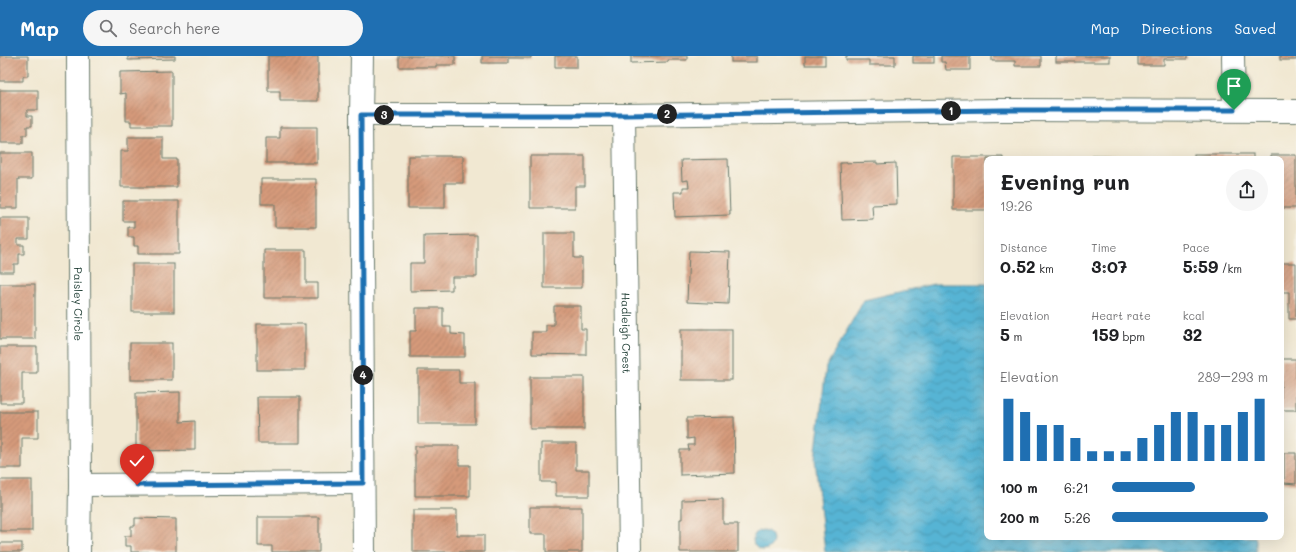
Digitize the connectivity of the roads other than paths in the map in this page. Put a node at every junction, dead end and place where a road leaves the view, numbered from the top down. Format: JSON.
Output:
{"nodes":[{"id":1,"x":78,"y":56,"type":"edge"},
{"id":2,"x":362,"y":56,"type":"edge"},
{"id":3,"x":1233,"y":56,"type":"edge"},
{"id":4,"x":1234,"y":110,"type":"junction"},
{"id":5,"x":1296,"y":111,"type":"edge"},
{"id":6,"x":361,"y":115,"type":"junction"},
{"id":7,"x":624,"y":115,"type":"junction"},
{"id":8,"x":363,"y":483,"type":"junction"},
{"id":9,"x":80,"y":485,"type":"junction"},
{"id":10,"x":78,"y":552,"type":"edge"},
{"id":11,"x":364,"y":552,"type":"edge"},
{"id":12,"x":630,"y":552,"type":"edge"}],
"edges":[{"from":1,"to":9,"type":"street","name":"Paisley Circle"},
{"from":2,"to":6,"type":"street"},
{"from":3,"to":4,"type":"street"},
{"from":4,"to":5,"type":"street"},
{"from":4,"to":7,"type":"street"},
{"from":6,"to":7,"type":"street"},
{"from":6,"to":8,"type":"street"},
{"from":7,"to":12,"type":"street","name":"Hadleigh Crest"},
{"from":8,"to":9,"type":"street"},
{"from":8,"to":11,"type":"street"},
{"from":9,"to":10,"type":"street","name":"Paisley Circle"}]}
